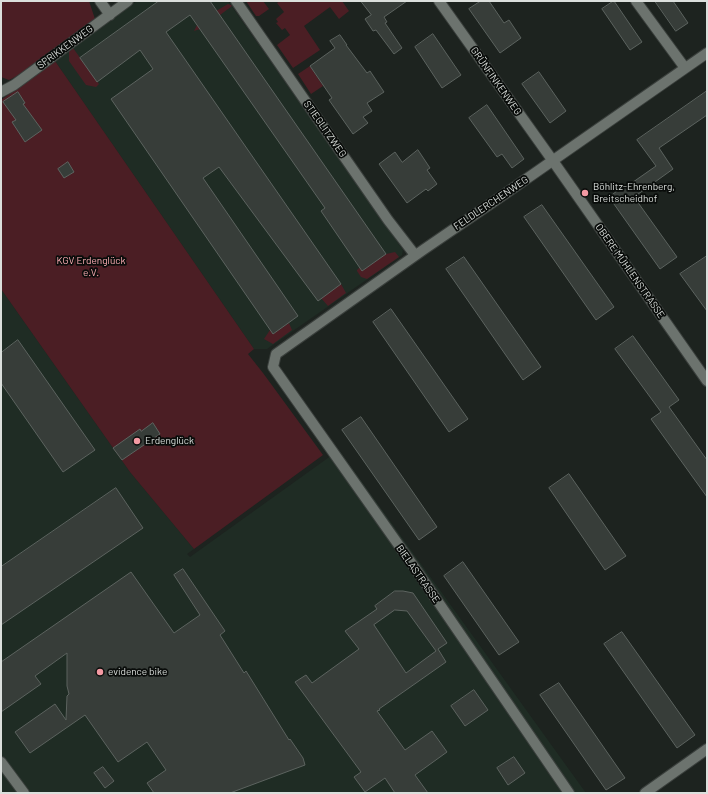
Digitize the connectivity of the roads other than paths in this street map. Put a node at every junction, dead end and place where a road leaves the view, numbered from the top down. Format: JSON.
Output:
{"nodes":[{"id":1,"x":100,"y":1,"type":"edge"},
{"id":2,"x":128,"y":1,"type":"edge"},
{"id":3,"x":236,"y":1,"type":"edge"},
{"id":4,"x":439,"y":1,"type":"edge"},
{"id":5,"x":636,"y":1,"type":"edge"},
{"id":6,"x":110,"y":15,"type":"junction"},
{"id":7,"x":707,"y":53,"type":"edge"},
{"id":8,"x":685,"y":68,"type":"junction"},
{"id":9,"x":1,"y":92,"type":"edge"},
{"id":10,"x":553,"y":161,"type":"junction"},
{"id":11,"x":415,"y":255,"type":"junction"},
{"id":12,"x":276,"y":354,"type":"joint"},
{"id":13,"x":707,"y":381,"type":"edge"},
{"id":14,"x":707,"y":750,"type":"edge"},
{"id":15,"x":1,"y":762,"type":"edge"},
{"id":16,"x":24,"y":793,"type":"edge"},
{"id":17,"x":569,"y":793,"type":"edge"},
{"id":18,"x":645,"y":793,"type":"edge"}],
"edges":[{"from":1,"to":6,"type":"street"},
{"from":2,"to":6,"type":"street","name":"SPRIKKENWEG"},
{"from":3,"to":11,"type":"street","name":"STIEGLITZWEG"},
{"from":4,"to":10,"type":"street","name":"GRÜNFINKENWEG"},
{"from":5,"to":8,"type":"street"},
{"from":6,"to":9,"type":"street","name":"SPRIKKENWEG"},
{"from":7,"to":8,"type":"street","name":"FELDLERCHENWEG"},
{"from":8,"to":10,"type":"street","name":"FELDLERCHENWEG"},
{"from":10,"to":11,"type":"street","name":"FELDLERCHENWEG"},
{"from":10,"to":13,"type":"street","name":"OBERE MÜHLENSTRASSE"},
{"from":11,"to":12,"type":"street","name":"FELDLERCHENWEG"},
{"from":12,"to":17,"type":"street","name":"BIELASTRASSE"},
{"from":14,"to":18,"type":"street"},
{"from":15,"to":16,"type":"street"}]}
